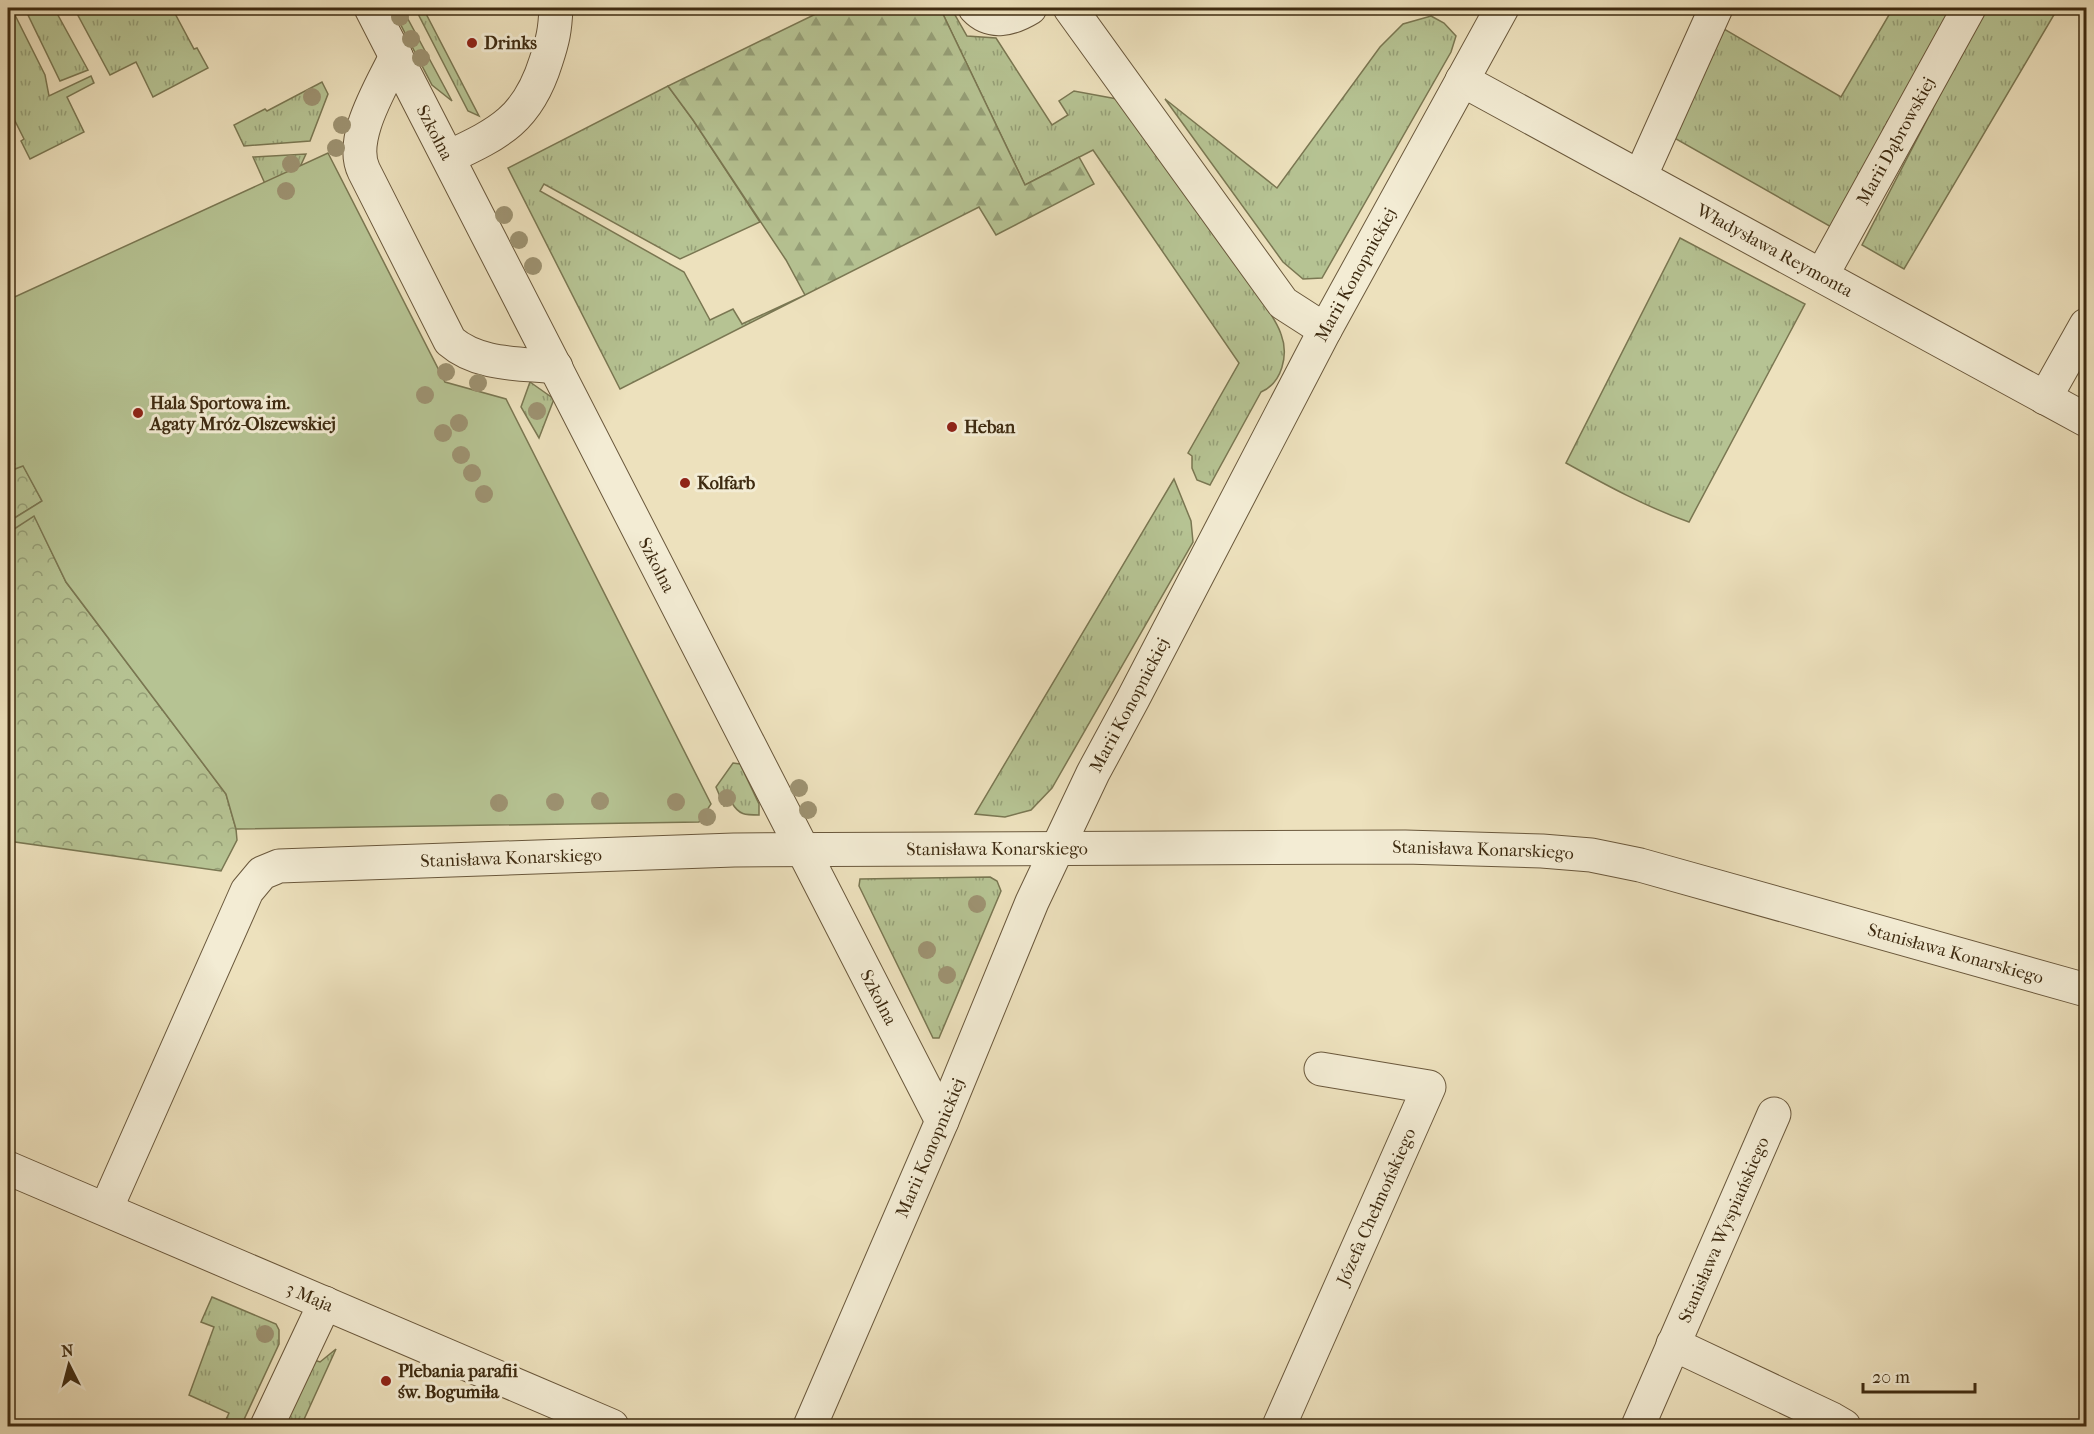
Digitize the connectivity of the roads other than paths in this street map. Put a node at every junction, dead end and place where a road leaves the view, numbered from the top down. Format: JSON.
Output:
{"nodes":[{"id":1,"x":371,"y":8,"type":"edge"},
{"id":2,"x":556,"y":8,"type":"edge"},
{"id":3,"x":975,"y":8,"type":"edge"},
{"id":4,"x":1030,"y":8,"type":"edge"},
{"id":5,"x":1070,"y":8,"type":"edge"},
{"id":6,"x":1502,"y":8,"type":"edge"},
{"id":7,"x":1716,"y":8,"type":"edge"},
{"id":8,"x":1969,"y":8,"type":"edge"},
{"id":9,"x":396,"y":56,"type":"junction"},
{"id":10,"x":1462,"y":80,"type":"junction"},
{"id":11,"x":449,"y":157,"type":"junction"},
{"id":12,"x":1640,"y":177,"type":"junction"},
{"id":13,"x":1821,"y":275,"type":"junction"},
{"id":14,"x":2086,"y":325,"type":"edge"},
{"id":15,"x":1325,"y":330,"type":"junction"},
{"id":16,"x":556,"y":367,"type":"junction"},
{"id":17,"x":2045,"y":398,"type":"junction"},
{"id":18,"x":2086,"y":420,"type":"edge"},
{"id":19,"x":1058,"y":848,"type":"junction"},
{"id":20,"x":803,"y":849,"type":"junction"},
{"id":21,"x":2086,"y":990,"type":"edge"},
{"id":22,"x":1321,"y":1069,"type":"dead end"},
{"id":23,"x":1774,"y":1114,"type":"dead end"},
{"id":24,"x":942,"y":1121,"type":"junction"},
{"id":25,"x":8,"y":1168,"type":"edge"},
{"id":26,"x":105,"y":1209,"type":"junction"},
{"id":27,"x":325,"y":1304,"type":"junction"},
{"id":28,"x":1673,"y":1344,"type":"junction"},
{"id":29,"x":267,"y":1426,"type":"edge"},
{"id":30,"x":612,"y":1426,"type":"edge"},
{"id":31,"x":810,"y":1426,"type":"edge"},
{"id":32,"x":1279,"y":1426,"type":"edge"},
{"id":33,"x":1638,"y":1426,"type":"edge"},
{"id":34,"x":1844,"y":1426,"type":"edge"}],
"edges":[{"from":1,"to":9,"type":"street","name":"Szkolna"},
{"from":2,"to":11,"type":"street"},
{"from":3,"to":4,"type":"street"},
{"from":5,"to":15,"type":"street"},
{"from":6,"to":10,"type":"street","name":"Marii Konopnickiej"},
{"from":7,"to":12,"type":"street"},
{"from":8,"to":13,"type":"street","name":"Marii Dąbrowskiej"},
{"from":9,"to":11,"type":"street","name":"Szkolna"},
{"from":9,"to":16,"type":"street"},
{"from":10,"to":12,"type":"street","name":"Władysława Reymonta"},
{"from":10,"to":15,"type":"street","name":"Marii Konopnickiej"},
{"from":11,"to":16,"type":"street","name":"Szkolna"},
{"from":12,"to":13,"type":"street","name":"Władysława Reymonta"},
{"from":13,"to":17,"type":"street","name":"Władysława Reymonta"},
{"from":14,"to":17,"type":"street"},
{"from":15,"to":19,"type":"street","name":"Marii Konopnickiej"},
{"from":16,"to":20,"type":"street","name":"Szkolna"},
{"from":17,"to":18,"type":"street","name":"Władysława Reymonta"},
{"from":19,"to":20,"type":"street","name":"Stanisława Konarskiego"},
{"from":19,"to":21,"type":"street","name":"Stanisława Konarskiego"},
{"from":19,"to":24,"type":"street","name":"Marii Konopnickiej"},
{"from":20,"to":24,"type":"street","name":"Szkolna"},
{"from":20,"to":26,"type":"street","name":"Stanisława Konarskiego"},
{"from":22,"to":32,"type":"street","name":"Józefa Chełmońskiego"},
{"from":23,"to":28,"type":"street","name":"Stanisława Wyspiańskiego"},
{"from":24,"to":31,"type":"street","name":"Marii Konopnickiej"},
{"from":25,"to":26,"type":"street","name":"3 Maja"},
{"from":26,"to":27,"type":"street","name":"3 Maja"},
{"from":27,"to":29,"type":"street"},
{"from":27,"to":30,"type":"street","name":"3 Maja"},
{"from":28,"to":33,"type":"street","name":"Stanisława Wyspiańskiego"},
{"from":28,"to":34,"type":"street","name":"Stanisława Wyspiańskiego"}]}
